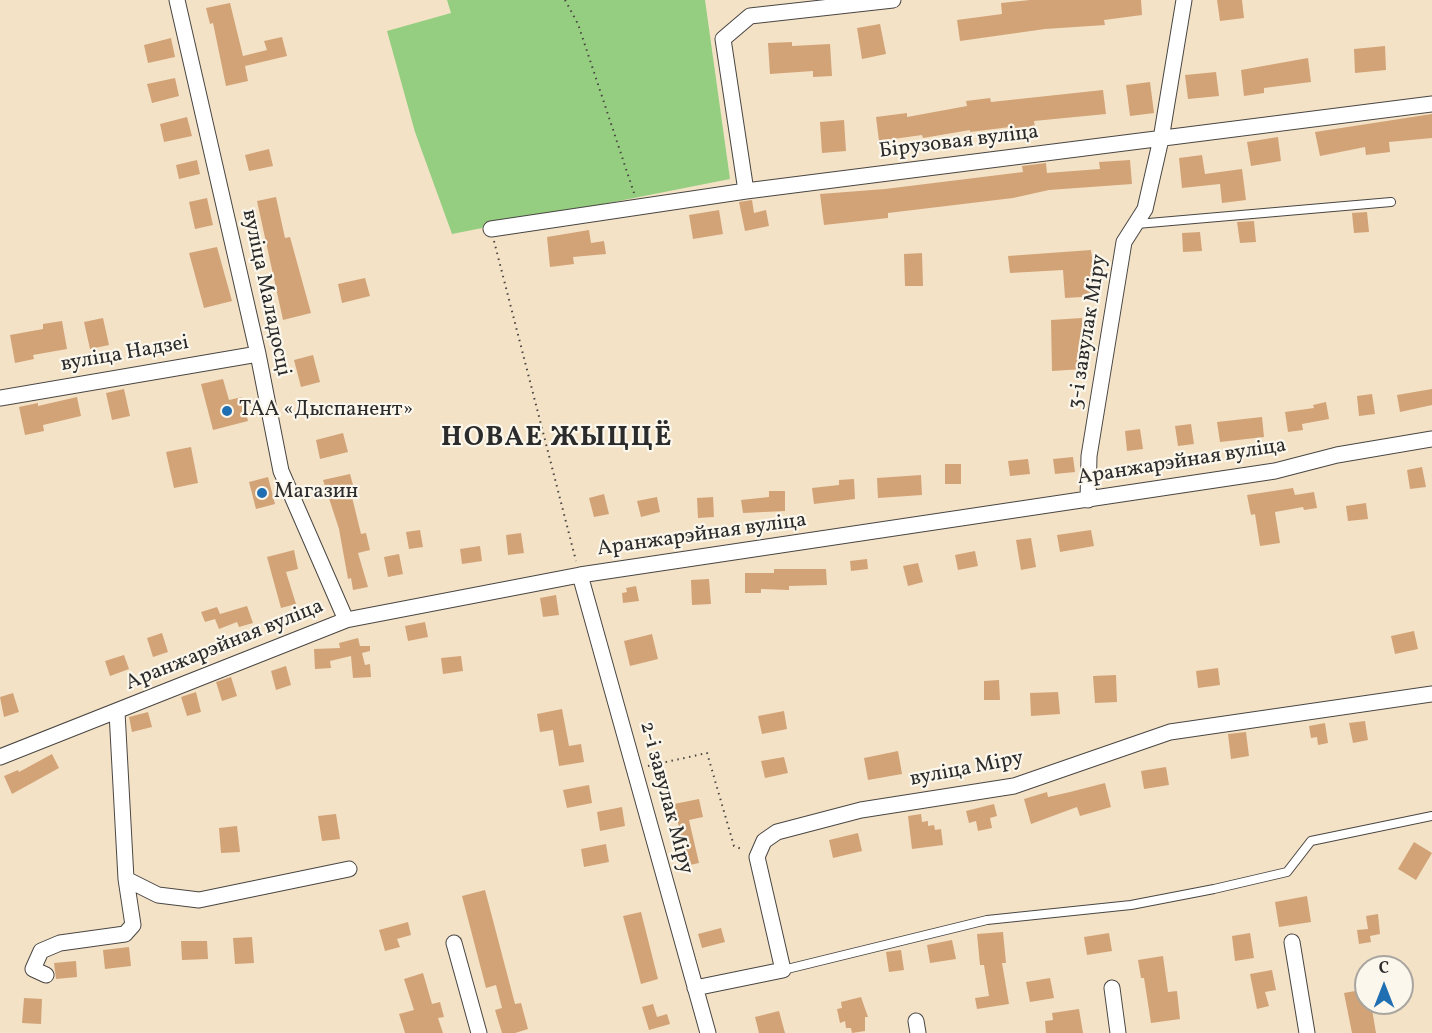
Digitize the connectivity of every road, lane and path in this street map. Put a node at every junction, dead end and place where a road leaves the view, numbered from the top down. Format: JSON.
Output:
{"nodes":[{"id":1,"x":177,"y":0,"type":"edge"},
{"id":2,"x":565,"y":0,"type":"edge"},
{"id":3,"x":893,"y":0,"type":"edge"},
{"id":4,"x":1184,"y":0,"type":"edge"},
{"id":5,"x":1432,"y":104,"type":"edge"},
{"id":6,"x":1161,"y":139,"type":"junction"},
{"id":7,"x":746,"y":191,"type":"junction"},
{"id":8,"x":1391,"y":202,"type":"dead end"},
{"id":9,"x":638,"y":207,"type":"junction"},
{"id":10,"x":1135,"y":224,"type":"junction"},
{"id":11,"x":491,"y":229,"type":"joint"},
{"id":12,"x":258,"y":354,"type":"junction"},
{"id":13,"x":0,"y":398,"type":"edge"},
{"id":14,"x":1432,"y":439,"type":"edge"},
{"id":15,"x":1088,"y":500,"type":"junction"},
{"id":16,"x":580,"y":575,"type":"junction"},
{"id":17,"x":346,"y":620,"type":"junction"},
{"id":18,"x":1432,"y":694,"type":"edge"},
{"id":19,"x":117,"y":711,"type":"junction"},
{"id":20,"x":0,"y":757,"type":"edge"},
{"id":21,"x":635,"y":768,"type":"junction"},
{"id":22,"x":1432,"y":816,"type":"edge"},
{"id":23,"x":758,"y":857,"type":"junction"},
{"id":24,"x":349,"y":869,"type":"dead end"},
{"id":25,"x":126,"y":879,"type":"junction"},
{"id":26,"x":1292,"y":942,"type":"dead end"},
{"id":27,"x":454,"y":943,"type":"dead end"},
{"id":28,"x":783,"y":970,"type":"junction"},
{"id":29,"x":46,"y":975,"type":"dead end"},
{"id":30,"x":695,"y":988,"type":"junction"},
{"id":31,"x":1112,"y":988,"type":"dead end"},
{"id":32,"x":479,"y":1033,"type":"edge"},
{"id":33,"x":708,"y":1033,"type":"edge"},
{"id":34,"x":1118,"y":1033,"type":"edge"},
{"id":35,"x":1307,"y":1033,"type":"edge"}],
"edges":[{"from":1,"to":12,"type":"street","name":"вуліца Маладосці"},
{"from":2,"to":9,"type":"path"},
{"from":3,"to":7,"type":"street"},
{"from":4,"to":6,"type":"street","name":"3-і завулак Міру"},
{"from":5,"to":6,"type":"street","name":"Бірузовая вуліца"},
{"from":6,"to":7,"type":"street","name":"Бірузовая вуліца"},
{"from":6,"to":10,"type":"street","name":"3-і завулак Міру"},
{"from":7,"to":9,"type":"street","name":"Бірузовая вуліца"},
{"from":8,"to":10,"type":"lane"},
{"from":9,"to":11,"type":"street","name":"Бірузовая вуліца"},
{"from":10,"to":15,"type":"street","name":"3-і завулак Міру"},
{"from":11,"to":16,"type":"path"},
{"from":12,"to":13,"type":"street","name":"вуліца Надзеі"},
{"from":12,"to":17,"type":"street","name":"вуліца Маладосці"},
{"from":14,"to":15,"type":"street","name":"Аранжарэйная вуліца"},
{"from":15,"to":16,"type":"street","name":"Аранжарэйная вуліца"},
{"from":16,"to":17,"type":"street","name":"Аранжарэйная вуліца"},
{"from":16,"to":21,"type":"street","name":"2-і завулак Міру"},
{"from":17,"to":19,"type":"street","name":"Аранжарэйная вуліца"},
{"from":18,"to":23,"type":"street","name":"вуліца Міру"},
{"from":19,"to":20,"type":"street","name":"Аранжарэйная вуліца"},
{"from":19,"to":25,"type":"street"},
{"from":21,"to":23,"type":"path"},
{"from":21,"to":30,"type":"street","name":"2-і завулак Міру"},
{"from":22,"to":28,"type":"lane"},
{"from":23,"to":28,"type":"street"},
{"from":24,"to":25,"type":"street"},
{"from":25,"to":29,"type":"street"},
{"from":26,"to":35,"type":"street"},
{"from":27,"to":32,"type":"street"},
{"from":28,"to":30,"type":"street"},
{"from":30,"to":33,"type":"street","name":"2-і завулак Міру"},
{"from":31,"to":34,"type":"street"}]}
